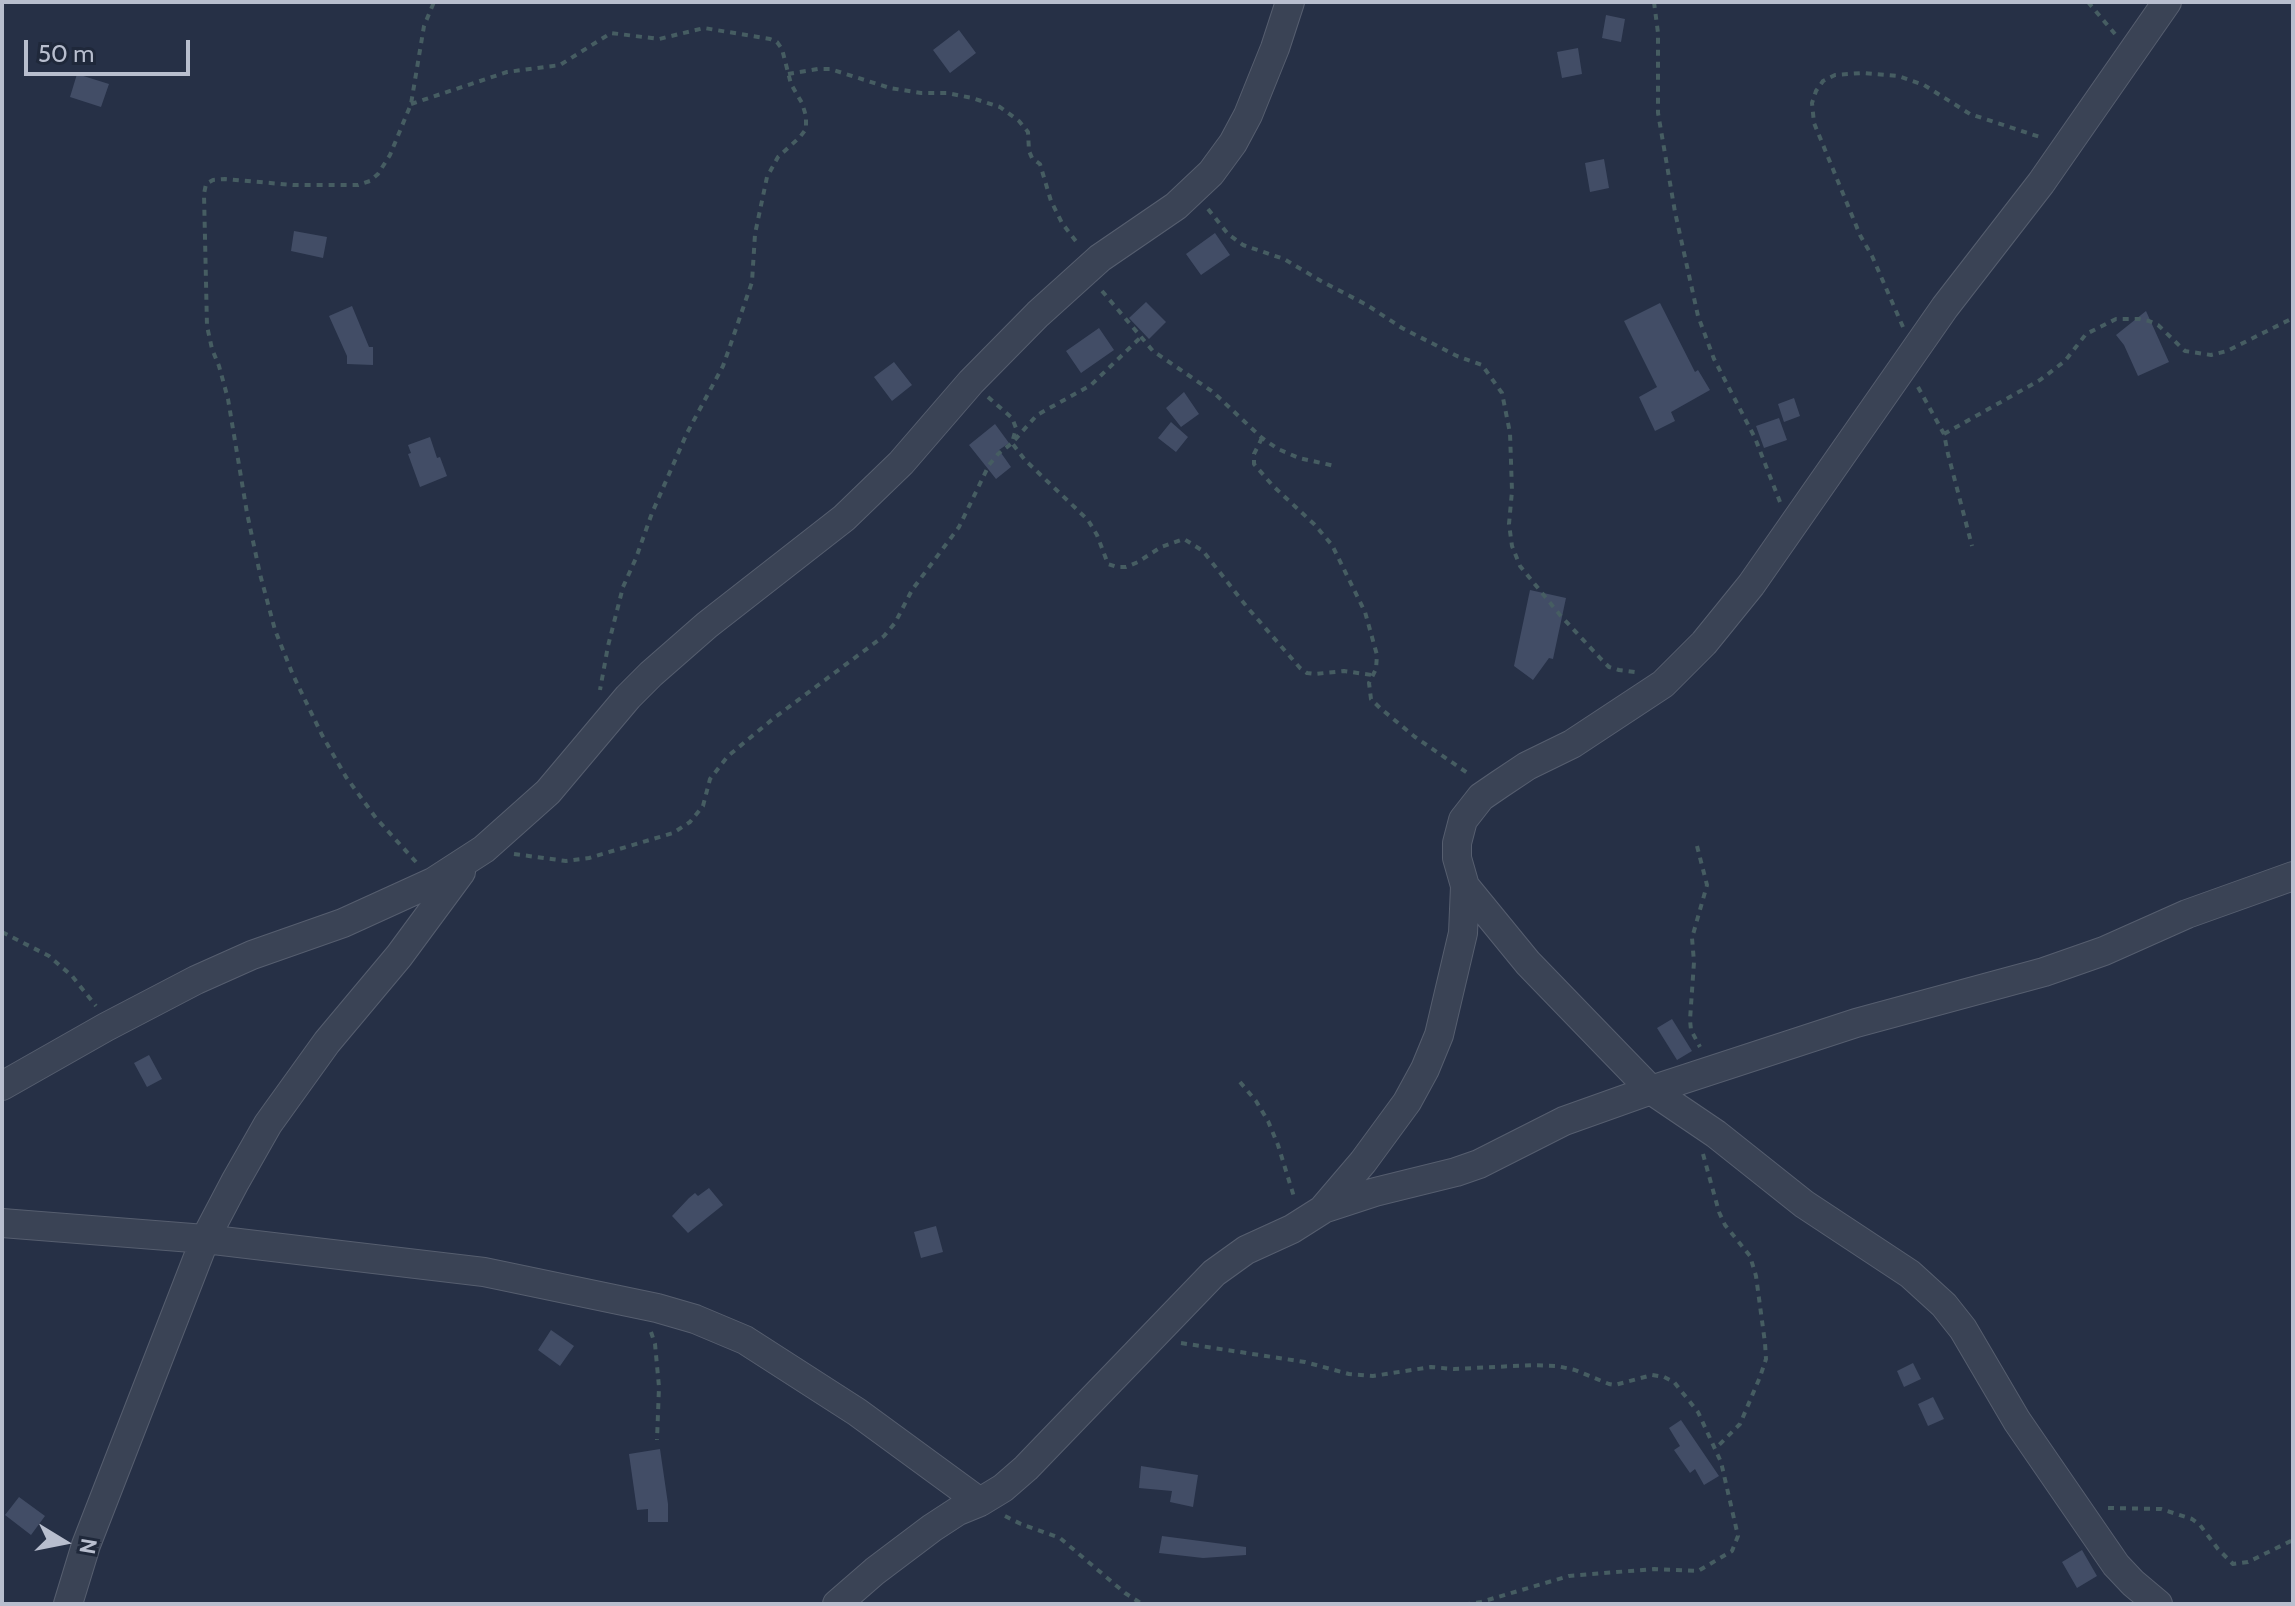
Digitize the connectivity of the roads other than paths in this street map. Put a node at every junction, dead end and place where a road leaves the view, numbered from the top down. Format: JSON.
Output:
{"nodes":[{"id":1,"x":1290,"y":2,"type":"edge"},
{"id":2,"x":2167,"y":2,"type":"edge"},
{"id":3,"x":477,"y":854,"type":"junction"},
{"id":4,"x":2293,"y":876,"type":"edge"},
{"id":5,"x":1465,"y":886,"type":"junction"},
{"id":6,"x":2,"y":1086,"type":"edge"},
{"id":7,"x":1651,"y":1090,"type":"junction"},
{"id":8,"x":1315,"y":1214,"type":"junction"},
{"id":9,"x":2,"y":1223,"type":"edge"},
{"id":10,"x":205,"y":1239,"type":"junction"},
{"id":11,"x":980,"y":1502,"type":"junction"},
{"id":12,"x":68,"y":1604,"type":"edge"},
{"id":13,"x":837,"y":1604,"type":"edge"},
{"id":14,"x":2158,"y":1604,"type":"edge"}],
"edges":[{"from":1,"to":3,"type":"street"},
{"from":2,"to":5,"type":"street"},
{"from":3,"to":6,"type":"street"},
{"from":3,"to":10,"type":"street"},
{"from":4,"to":7,"type":"street"},
{"from":5,"to":7,"type":"street"},
{"from":5,"to":8,"type":"street"},
{"from":7,"to":8,"type":"street"},
{"from":7,"to":14,"type":"street"},
{"from":8,"to":11,"type":"street"},
{"from":9,"to":10,"type":"street"},
{"from":10,"to":11,"type":"street"},
{"from":10,"to":12,"type":"street"},
{"from":11,"to":13,"type":"street"}]}
